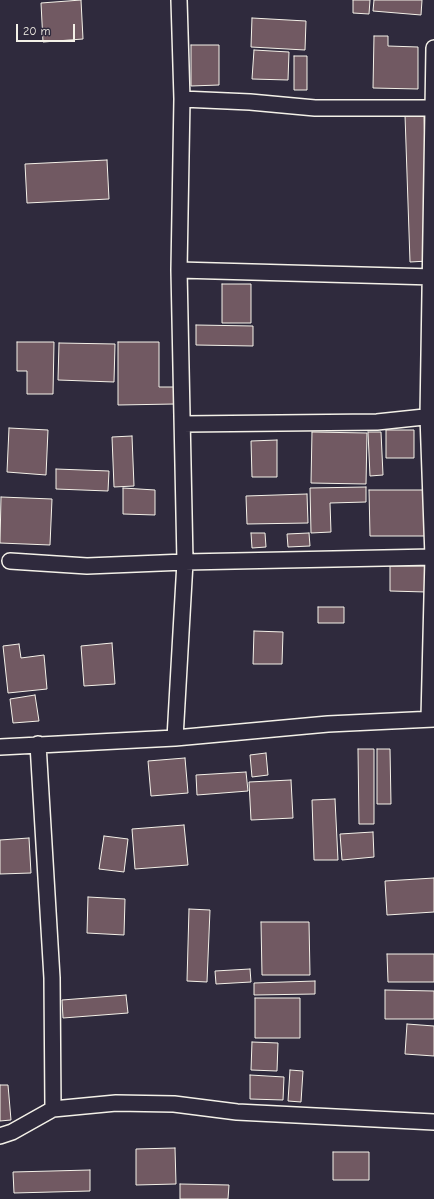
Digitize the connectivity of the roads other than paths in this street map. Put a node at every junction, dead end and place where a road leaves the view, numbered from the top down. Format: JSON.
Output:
{"nodes":[{"id":1,"x":179,"y":0,"type":"edge"},
{"id":2,"x":434,"y":48,"type":"edge"},
{"id":3,"x":182,"y":99,"type":"junction"},
{"id":4,"x":434,"y":108,"type":"edge"},
{"id":5,"x":179,"y":270,"type":"junction"},
{"id":6,"x":432,"y":277,"type":"edge"},
{"id":7,"x":431,"y":416,"type":"edge"},
{"id":8,"x":183,"y":424,"type":"junction"},
{"id":9,"x":433,"y":556,"type":"junction"},
{"id":10,"x":10,"y":561,"type":"dead end"},
{"id":11,"x":185,"y":562,"type":"junction"},
{"id":12,"x":431,"y":719,"type":"edge"},
{"id":13,"x":175,"y":738,"type":"junction"},
{"id":14,"x":38,"y":744,"type":"junction"},
{"id":15,"x":0,"y":747,"type":"edge"},
{"id":16,"x":53,"y":1109,"type":"junction"},
{"id":17,"x":434,"y":1122,"type":"edge"},
{"id":18,"x":0,"y":1136,"type":"edge"}],
"edges":[{"from":1,"to":3,"type":"street"},
{"from":2,"to":4,"type":"street"},
{"from":3,"to":4,"type":"street"},
{"from":3,"to":5,"type":"street"},
{"from":4,"to":6,"type":"street"},
{"from":5,"to":6,"type":"street"},
{"from":5,"to":8,"type":"street"},
{"from":6,"to":7,"type":"street"},
{"from":7,"to":8,"type":"street"},
{"from":7,"to":9,"type":"street"},
{"from":8,"to":11,"type":"street"},
{"from":9,"to":11,"type":"street"},
{"from":9,"to":12,"type":"street"},
{"from":10,"to":11,"type":"street"},
{"from":11,"to":13,"type":"street"},
{"from":12,"to":13,"type":"street"},
{"from":13,"to":14,"type":"street"},
{"from":14,"to":15,"type":"street"},
{"from":14,"to":16,"type":"street"},
{"from":16,"to":17,"type":"street"},
{"from":16,"to":18,"type":"street"}]}
